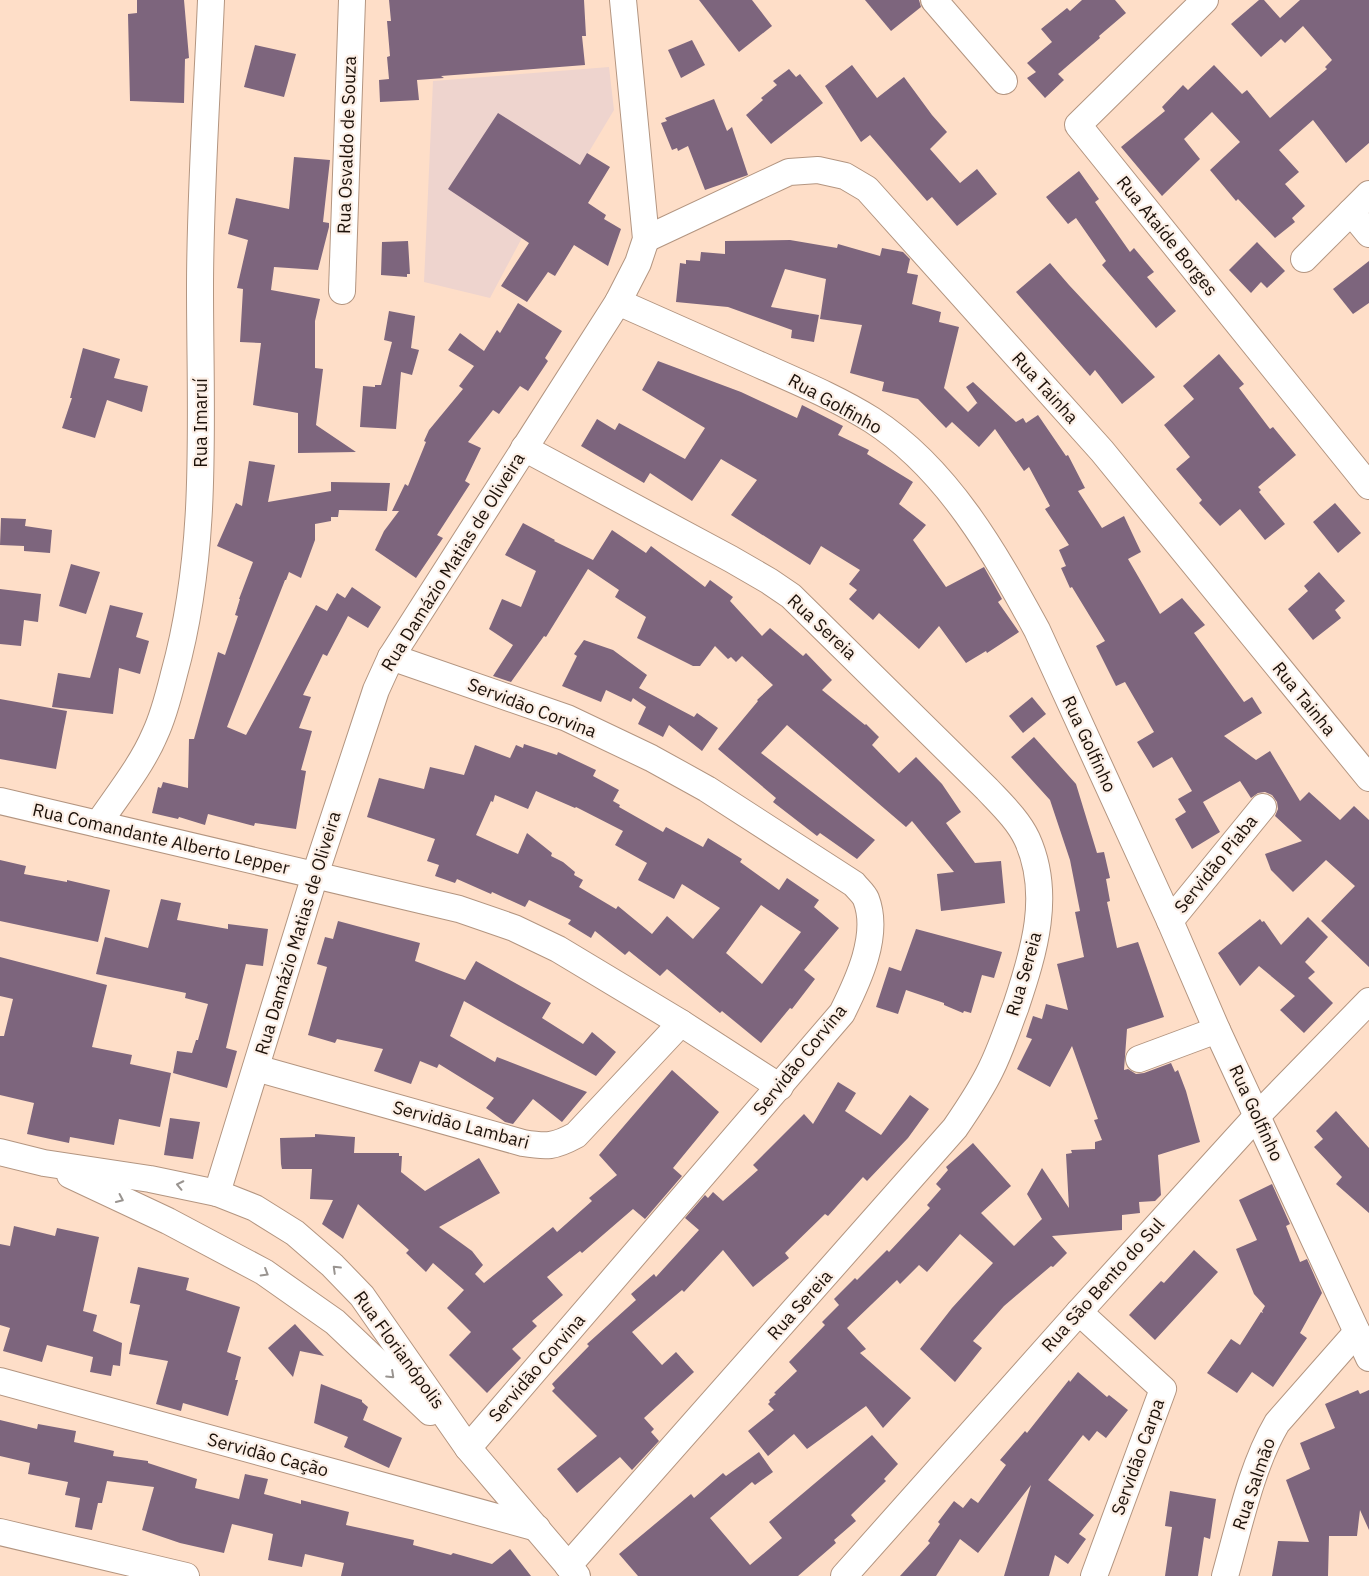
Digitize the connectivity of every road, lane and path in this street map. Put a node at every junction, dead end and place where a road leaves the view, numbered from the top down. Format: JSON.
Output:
{"nodes":[{"id":1,"x":211,"y":0,"type":"edge"},
{"id":2,"x":352,"y":0,"type":"edge"},
{"id":3,"x":623,"y":0,"type":"edge"},
{"id":4,"x":934,"y":0,"type":"edge"},
{"id":5,"x":1205,"y":0,"type":"edge"},
{"id":6,"x":1004,"y":81,"type":"dead end"},
{"id":7,"x":1360,"y":203,"type":"edge"},
{"id":8,"x":1369,"y":234,"type":"edge"},
{"id":9,"x":646,"y":239,"type":"junction"},
{"id":10,"x":1304,"y":258,"type":"dead end"},
{"id":11,"x":342,"y":291,"type":"dead end"},
{"id":12,"x":618,"y":302,"type":"junction"},
{"id":13,"x":524,"y":448,"type":"junction"},
{"id":14,"x":1369,"y":486,"type":"edge"},
{"id":15,"x":391,"y":657,"type":"junction"},
{"id":16,"x":1369,"y":778,"type":"edge"},
{"id":17,"x":0,"y":801,"type":"edge"},
{"id":18,"x":1262,"y":807,"type":"dead end"},
{"id":19,"x":98,"y":824,"type":"junction"},
{"id":20,"x":315,"y":875,"type":"junction"},
{"id":21,"x":1170,"y":921,"type":"junction"},
{"id":22,"x":1369,"y":1001,"type":"edge"},
{"id":23,"x":681,"y":1023,"type":"junction"},
{"id":24,"x":1218,"y":1030,"type":"junction"},
{"id":25,"x":1139,"y":1060,"type":"dead end"},
{"id":26,"x":256,"y":1068,"type":"junction"},
{"id":27,"x":780,"y":1087,"type":"junction"},
{"id":28,"x":1257,"y":1116,"type":"junction"},
{"id":29,"x":0,"y":1152,"type":"edge"},
{"id":30,"x":44,"y":1163,"type":"junction"},
{"id":31,"x":217,"y":1193,"type":"junction"},
{"id":32,"x":1079,"y":1312,"type":"junction"},
{"id":33,"x":1357,"y":1332,"type":"junction"},
{"id":34,"x":1369,"y":1358,"type":"edge"},
{"id":35,"x":0,"y":1381,"type":"edge"},
{"id":36,"x":468,"y":1448,"type":"junction"},
{"id":37,"x":537,"y":1528,"type":"junction"},
{"id":38,"x":0,"y":1532,"type":"edge"},
{"id":39,"x":572,"y":1571,"type":"edge"},
{"id":40,"x":186,"y":1576,"type":"edge"},
{"id":41,"x":844,"y":1576,"type":"edge"},
{"id":42,"x":1094,"y":1576,"type":"edge"},
{"id":43,"x":1225,"y":1576,"type":"edge"}],
"edges":[{"from":1,"to":19,"type":"street","name":"Rua Imaruí"},
{"from":2,"to":11,"type":"street","name":"Rua Osvaldo de Souza"},
{"from":3,"to":9,"type":"street","name":"Rua Damázio Matias de Oliveira"},
{"from":4,"to":6,"type":"street"},
{"from":5,"to":14,"type":"street","name":"Rua Ataíde Borges"},
{"from":7,"to":8,"type":"street"},
{"from":7,"to":10,"type":"street"},
{"from":9,"to":12,"type":"street","name":"Rua Damázio Matias de Oliveira"},
{"from":9,"to":16,"type":"street","name":"Rua Tainha"},
{"from":12,"to":13,"type":"street","name":"Rua Damázio Matias de Oliveira"},
{"from":12,"to":21,"type":"street","name":"Rua Golfinho"},
{"from":13,"to":15,"type":"street","name":"Rua Damázio Matias de Oliveira"},
{"from":13,"to":39,"type":"street","name":"Rua Sereia"},
{"from":15,"to":20,"type":"street","name":"Rua Damázio Matias de Oliveira"},
{"from":15,"to":27,"type":"street","name":"Servidão Corvina"},
{"from":17,"to":19,"type":"street","name":"Rua Comandante Alberto Lepper"},
{"from":18,"to":21,"type":"street","name":"Servidão Piaba"},
{"from":19,"to":20,"type":"street","name":"Rua Comandante Alberto Lepper"},
{"from":20,"to":23,"type":"street","name":"Rua Comandante Alberto Lepper"},
{"from":20,"to":26,"type":"street","name":"Rua Damázio Matias de Oliveira"},
{"from":21,"to":24,"type":"street","name":"Rua Golfinho"},
{"from":22,"to":28,"type":"street","name":"Rua São Bento do Sul"},
{"from":23,"to":26,"type":"street","name":"Servidão Lambari"},
{"from":23,"to":27,"type":"street","name":"Rua Comandante Alberto Lepper"},
{"from":24,"to":25,"type":"street"},
{"from":24,"to":28,"type":"street","name":"Rua Golfinho"},
{"from":26,"to":31,"type":"street","name":"Rua Damázio Matias de Oliveira"},
{"from":27,"to":36,"type":"street","name":"Servidão Corvina"},
{"from":28,"to":32,"type":"street","name":"Rua São Bento do Sul"},
{"from":28,"to":33,"type":"street","name":"Rua Golfinho"},
{"from":29,"to":30,"type":"street","name":"Rua Florianópolis"},
{"from":31,"to":30,"type":"street","name":"Rua Florianópolis","one_way":true},
{"from":30,"to":36,"type":"street","name":"Rua Florianópolis","one_way":true},
{"from":36,"to":31,"type":"street","name":"Rua Florianópolis","one_way":true},
{"from":32,"to":41,"type":"street","name":"Rua São Bento do Sul"},
{"from":32,"to":42,"type":"street","name":"Servidão Carpa"},
{"from":33,"to":34,"type":"street","name":"Rua Golfinho"},
{"from":33,"to":43,"type":"street","name":"Rua Salmão"},
{"from":35,"to":37,"type":"street","name":"Servidão Cação"},
{"from":36,"to":37,"type":"street","name":"Rua Florianópolis"},
{"from":37,"to":39,"type":"street","name":"Rua Florianópolis"},
{"from":38,"to":40,"type":"street"}]}
